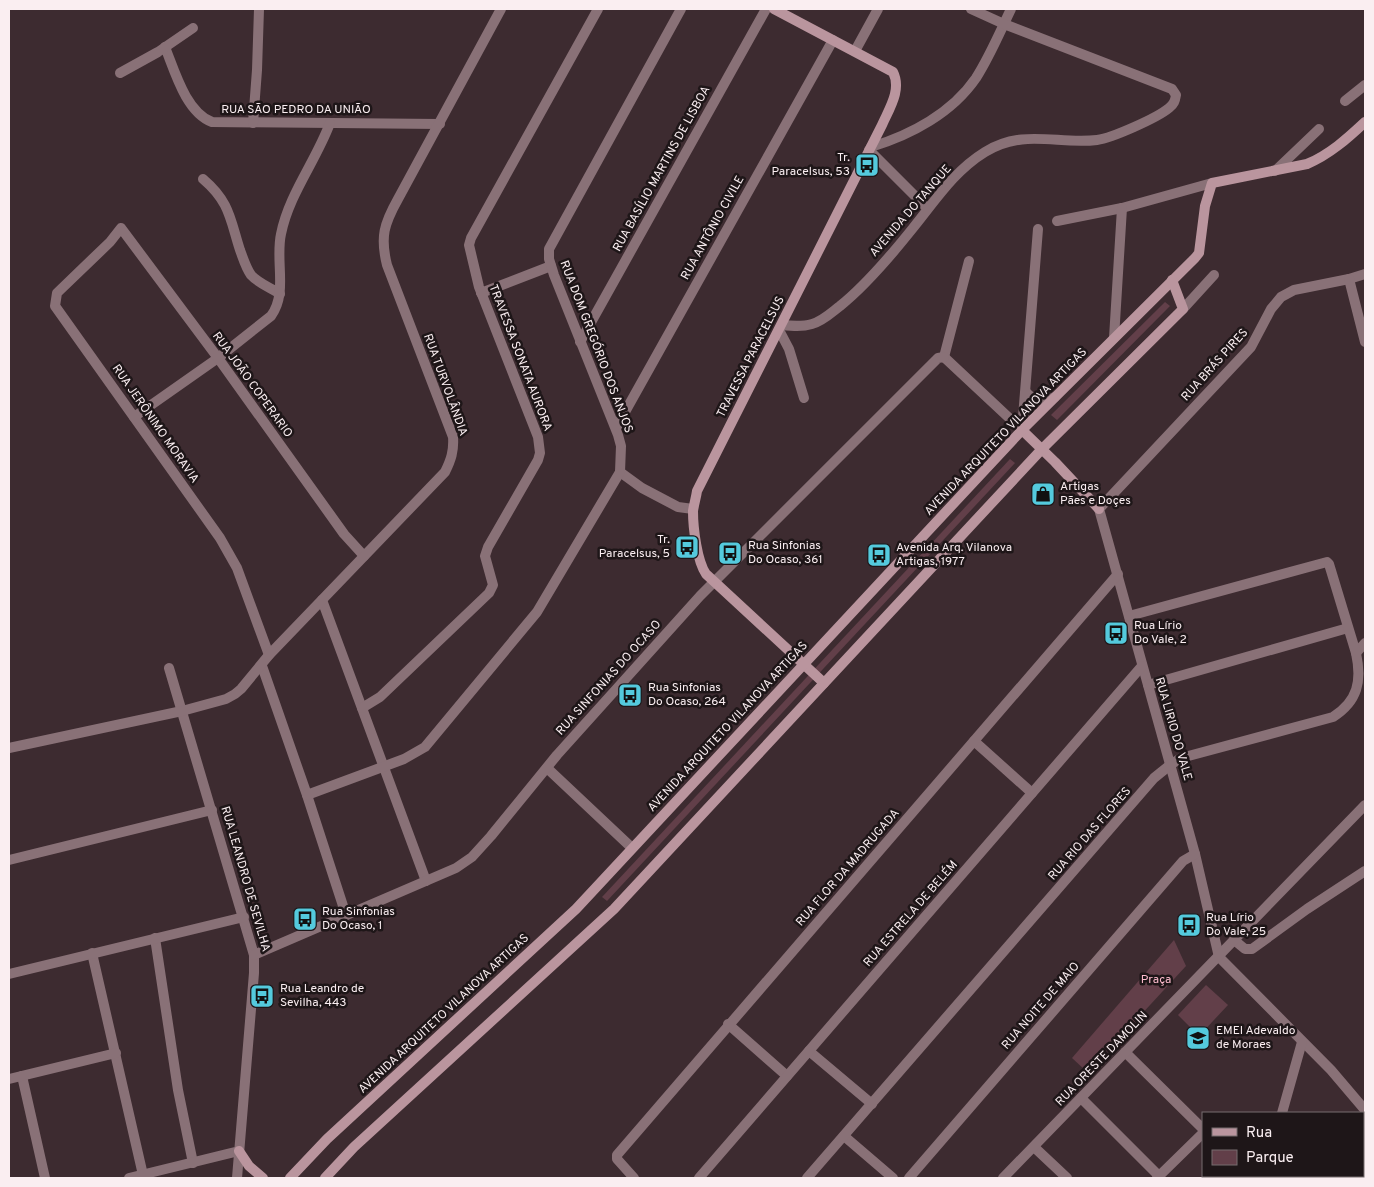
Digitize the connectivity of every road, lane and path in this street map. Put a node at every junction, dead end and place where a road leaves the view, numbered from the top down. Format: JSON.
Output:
{"nodes":[{"id":1,"x":258,"y":9,"type":"edge"},
{"id":2,"x":501,"y":9,"type":"edge"},
{"id":3,"x":598,"y":9,"type":"edge"},
{"id":4,"x":682,"y":9,"type":"edge"},
{"id":5,"x":766,"y":9,"type":"edge"},
{"id":6,"x":774,"y":9,"type":"edge"},
{"id":7,"x":878,"y":9,"type":"edge"},
{"id":8,"x":971,"y":9,"type":"edge"},
{"id":9,"x":1011,"y":9,"type":"edge"},
{"id":10,"x":1004,"y":24,"type":"junction"},
{"id":11,"x":193,"y":28,"type":"dead end"},
{"id":12,"x":833,"y":40,"type":"junction"},
{"id":13,"x":165,"y":48,"type":"junction"},
{"id":14,"x":855,"y":51,"type":"junction"},
{"id":15,"x":120,"y":73,"type":"dead end"},
{"id":16,"x":1365,"y":85,"type":"edge"},
{"id":17,"x":1345,"y":101,"type":"dead end"},
{"id":18,"x":1365,"y":122,"type":"edge"},
{"id":19,"x":253,"y":123,"type":"junction"},
{"id":20,"x":330,"y":123,"type":"junction"},
{"id":21,"x":440,"y":124,"type":"junction"},
{"id":22,"x":1320,"y":129,"type":"dead end"},
{"id":23,"x":870,"y":148,"type":"junction"},
{"id":24,"x":1275,"y":171,"type":"junction"},
{"id":25,"x":203,"y":179,"type":"dead end"},
{"id":26,"x":1212,"y":184,"type":"junction"},
{"id":27,"x":927,"y":208,"type":"junction"},
{"id":28,"x":1122,"y":208,"type":"junction"},
{"id":29,"x":1057,"y":221,"type":"dead end"},
{"id":30,"x":121,"y":228,"type":"joint"},
{"id":31,"x":1038,"y":229,"type":"dead end"},
{"id":32,"x":969,"y":261,"type":"dead end"},
{"id":33,"x":551,"y":266,"type":"junction"},
{"id":34,"x":1365,"y":274,"type":"edge"},
{"id":35,"x":1214,"y":275,"type":"dead end"},
{"id":36,"x":1349,"y":279,"type":"junction"},
{"id":37,"x":1172,"y":280,"type":"junction"},
{"id":38,"x":481,"y":293,"type":"junction"},
{"id":39,"x":280,"y":294,"type":"junction"},
{"id":40,"x":1182,"y":309,"type":"junction"},
{"id":41,"x":781,"y":327,"type":"junction"},
{"id":42,"x":1114,"y":338,"type":"junction"},
{"id":43,"x":580,"y":342,"type":"junction"},
{"id":44,"x":1365,"y":342,"type":"edge"},
{"id":45,"x":218,"y":358,"type":"junction"},
{"id":46,"x":944,"y":358,"type":"junction"},
{"id":47,"x":1026,"y":392,"type":"junction"},
{"id":48,"x":1055,"y":397,"type":"junction"},
{"id":49,"x":804,"y":398,"type":"dead end"},
{"id":50,"x":134,"y":417,"type":"junction"},
{"id":51,"x":616,"y":428,"type":"junction"},
{"id":52,"x":1022,"y":430,"type":"junction"},
{"id":53,"x":1042,"y":449,"type":"junction"},
{"id":54,"x":620,"y":472,"type":"junction"},
{"id":55,"x":1099,"y":508,"type":"junction"},
{"id":56,"x":693,"y":509,"type":"junction"},
{"id":57,"x":364,"y":556,"type":"junction"},
{"id":58,"x":1118,"y":574,"type":"junction"},
{"id":59,"x":715,"y":582,"type":"junction"},
{"id":60,"x":322,"y":600,"type":"junction"},
{"id":61,"x":1129,"y":616,"type":"junction"},
{"id":62,"x":1348,"y":628,"type":"junction"},
{"id":63,"x":1365,"y":643,"type":"edge"},
{"id":64,"x":1356,"y":653,"type":"junction"},
{"id":65,"x":269,"y":656,"type":"junction"},
{"id":66,"x":804,"y":664,"type":"junction"},
{"id":67,"x":262,"y":666,"type":"junction"},
{"id":68,"x":1142,"y":666,"type":"junction"},
{"id":69,"x":169,"y":668,"type":"dead end"},
{"id":70,"x":824,"y":683,"type":"junction"},
{"id":71,"x":1148,"y":684,"type":"junction"},
{"id":72,"x":362,"y":708,"type":"junction"},
{"id":73,"x":182,"y":711,"type":"junction"},
{"id":74,"x":974,"y":741,"type":"junction"},
{"id":75,"x":9,"y":748,"type":"edge"},
{"id":76,"x":1170,"y":764,"type":"junction"},
{"id":77,"x":383,"y":767,"type":"junction"},
{"id":78,"x":547,"y":768,"type":"junction"},
{"id":79,"x":1032,"y":793,"type":"junction"},
{"id":80,"x":307,"y":795,"type":"junction"},
{"id":81,"x":1365,"y":806,"type":"edge"},
{"id":82,"x":212,"y":810,"type":"junction"},
{"id":83,"x":632,"y":848,"type":"junction"},
{"id":84,"x":1195,"y":854,"type":"junction"},
{"id":85,"x":9,"y":860,"type":"edge"},
{"id":86,"x":1365,"y":871,"type":"edge"},
{"id":87,"x":426,"y":881,"type":"junction"},
{"id":88,"x":346,"y":915,"type":"junction"},
{"id":89,"x":244,"y":917,"type":"junction"},
{"id":90,"x":155,"y":938,"type":"junction"},
{"id":91,"x":1234,"y":940,"type":"junction"},
{"id":92,"x":92,"y":953,"type":"junction"},
{"id":93,"x":254,"y":955,"type":"junction"},
{"id":94,"x":1219,"y":957,"type":"junction"},
{"id":95,"x":9,"y":974,"type":"edge"},
{"id":96,"x":728,"y":1024,"type":"junction"},
{"id":97,"x":1302,"y":1042,"type":"junction"},
{"id":98,"x":809,"y":1051,"type":"junction"},
{"id":99,"x":1125,"y":1052,"type":"junction"},
{"id":100,"x":116,"y":1053,"type":"junction"},
{"id":101,"x":22,"y":1076,"type":"junction"},
{"id":102,"x":787,"y":1076,"type":"junction"},
{"id":103,"x":9,"y":1079,"type":"edge"},
{"id":104,"x":1081,"y":1098,"type":"junction"},
{"id":105,"x":872,"y":1104,"type":"junction"},
{"id":106,"x":1365,"y":1107,"type":"edge"},
{"id":107,"x":1282,"y":1112,"type":"edge"},
{"id":108,"x":1202,"y":1128,"type":"edge"},
{"id":109,"x":1202,"y":1134,"type":"edge"},
{"id":110,"x":844,"y":1136,"type":"junction"},
{"id":111,"x":1034,"y":1147,"type":"junction"},
{"id":112,"x":239,"y":1151,"type":"junction"},
{"id":113,"x":193,"y":1163,"type":"junction"},
{"id":114,"x":143,"y":1175,"type":"junction"},
{"id":115,"x":1158,"y":1177,"type":"edge"},
{"id":116,"x":46,"y":1178,"type":"edge"},
{"id":117,"x":128,"y":1178,"type":"edge"},
{"id":118,"x":237,"y":1178,"type":"edge"},
{"id":119,"x":263,"y":1178,"type":"edge"},
{"id":120,"x":290,"y":1178,"type":"edge"},
{"id":121,"x":325,"y":1178,"type":"edge"},
{"id":122,"x":634,"y":1178,"type":"edge"},
{"id":123,"x":698,"y":1178,"type":"edge"},
{"id":124,"x":806,"y":1178,"type":"edge"},
{"id":125,"x":893,"y":1178,"type":"edge"},
{"id":126,"x":909,"y":1178,"type":"edge"},
{"id":127,"x":1003,"y":1178,"type":"edge"},
{"id":128,"x":1066,"y":1178,"type":"edge"}],
"edges":[{"from":1,"to":19,"type":"street"},
{"from":2,"to":21,"type":"street","name":"RUA TURVOLÂNDIA"},
{"from":3,"to":38,"type":"street","name":"TRAVESSA SONATA AURORA"},
{"from":4,"to":33,"type":"street","name":"RUA DOM GREGÓRIO DOS ANJOS"},
{"from":5,"to":43,"type":"street","name":"RUA BASÍLIO MARTINS DE LISBOA"},
{"from":6,"to":12,"type":"main road","name":"TRAVESSA PARACELSUS"},
{"from":7,"to":14,"type":"street"},
{"from":8,"to":10,"type":"street"},
{"from":9,"to":10,"type":"street"},
{"from":10,"to":23,"type":"street"},
{"from":10,"to":27,"type":"street","name":"AVENIDA DO TANQUE"},
{"from":11,"to":13,"type":"street"},
{"from":12,"to":14,"type":"main road","name":"TRAVESSA PARACELSUS"},
{"from":12,"to":51,"type":"street","name":"RUA ANTÔNIO CIVILE"},
{"from":13,"to":15,"type":"street"},
{"from":13,"to":19,"type":"street","name":"RUA SÃO PEDRO DA UNIÃO"},
{"from":14,"to":23,"type":"main road","name":"TRAVESSA PARACELSUS"},
{"from":16,"to":17,"type":"street"},
{"from":18,"to":24,"type":"main road"},
{"from":19,"to":20,"type":"street","name":"RUA SÃO PEDRO DA UNIÃO"},
{"from":20,"to":21,"type":"street","name":"RUA SÃO PEDRO DA UNIÃO"},
{"from":20,"to":39,"type":"street"},
{"from":21,"to":57,"type":"street","name":"RUA TURVOLÂNDIA"},
{"from":22,"to":24,"type":"street"},
{"from":23,"to":27,"type":"street"},
{"from":23,"to":41,"type":"main road","name":"TRAVESSA PARACELSUS"},
{"from":24,"to":26,"type":"main road"},
{"from":25,"to":39,"type":"street"},
{"from":26,"to":28,"type":"street"},
{"from":26,"to":37,"type":"main road","name":"AVENIDA ARQUITETO VILANOVA ARTIGAS"},
{"from":27,"to":41,"type":"street","name":"AVENIDA DO TANQUE"},
{"from":28,"to":29,"type":"street"},
{"from":28,"to":42,"type":"street"},
{"from":30,"to":45,"type":"street","name":"RUA JOÃO COPERARIO"},
{"from":30,"to":50,"type":"street","name":"RUA JERÔNIMO MORAVIA"},
{"from":31,"to":47,"type":"street"},
{"from":32,"to":46,"type":"street"},
{"from":33,"to":38,"type":"street"},
{"from":33,"to":43,"type":"street","name":"RUA DOM GREGÓRIO DOS ANJOS"},
{"from":34,"to":36,"type":"street","name":"RUA BRÁS PIRES"},
{"from":35,"to":40,"type":"street"},
{"from":36,"to":44,"type":"street"},
{"from":36,"to":55,"type":"street","name":"RUA BRÁS PIRES"},
{"from":37,"to":40,"type":"main road"},
{"from":37,"to":42,"type":"main road","name":"AVENIDA ARQUITETO VILANOVA ARTIGAS"},
{"from":38,"to":72,"type":"street","name":"TRAVESSA SONATA AURORA"},
{"from":39,"to":45,"type":"street"},
{"from":40,"to":53,"type":"main road"},
{"from":41,"to":49,"type":"street"},
{"from":41,"to":56,"type":"main road","name":"TRAVESSA PARACELSUS"},
{"from":42,"to":48,"type":"main road","name":"AVENIDA ARQUITETO VILANOVA ARTIGAS"},
{"from":43,"to":51,"type":"street","name":"RUA DOM GREGÓRIO DOS ANJOS"},
{"from":45,"to":50,"type":"street"},
{"from":45,"to":57,"type":"street","name":"RUA JOÃO COPERARIO"},
{"from":46,"to":52,"type":"street"},
{"from":46,"to":59,"type":"street","name":"RUA SINFONIAS DO OCASO"},
{"from":47,"to":48,"type":"street"},
{"from":47,"to":52,"type":"street"},
{"from":48,"to":52,"type":"main road","name":"AVENIDA ARQUITETO VILANOVA ARTIGAS"},
{"from":50,"to":65,"type":"street","name":"RUA JERÔNIMO MORAVIA"},
{"from":51,"to":54,"type":"street","name":"RUA DOM GREGÓRIO DOS ANJOS"},
{"from":52,"to":53,"type":"main road"},
{"from":52,"to":66,"type":"main road","name":"AVENIDA ARQUITETO VILANOVA ARTIGAS"},
{"from":53,"to":55,"type":"main road"},
{"from":53,"to":70,"type":"main road"},
{"from":54,"to":56,"type":"street"},
{"from":54,"to":77,"type":"street","name":"RUA DOM GREGÓRIO DOS ANJOS"},
{"from":55,"to":58,"type":"street","name":"RUA LIRIO DO VALE"},
{"from":56,"to":59,"type":"main road","name":"TRAVESSA PARACELSUS"},
{"from":57,"to":60,"type":"street","name":"RUA TURVOLÂNDIA"},
{"from":58,"to":61,"type":"street","name":"RUA LIRIO DO VALE"},
{"from":58,"to":74,"type":"street","name":"RUA FLOR DA MADRUGADA"},
{"from":59,"to":66,"type":"main road","name":"TRAVESSA PARACELSUS"},
{"from":59,"to":78,"type":"street","name":"RUA SINFONIAS DO OCASO"},
{"from":60,"to":65,"type":"street","name":"RUA TURVOLÂNDIA"},
{"from":60,"to":72,"type":"street"},
{"from":61,"to":62,"type":"street","name":"RUA RIO DAS FLORES"},
{"from":61,"to":68,"type":"street","name":"RUA LIRIO DO VALE"},
{"from":62,"to":64,"type":"street","name":"RUA RIO DAS FLORES"},
{"from":62,"to":71,"type":"street"},
{"from":63,"to":64,"type":"street"},
{"from":64,"to":76,"type":"street","name":"RUA RIO DAS FLORES"},
{"from":65,"to":67,"type":"street","name":"RUA TURVOLÂNDIA"},
{"from":66,"to":70,"type":"main road","name":"TRAVESSA PARACELSUS"},
{"from":66,"to":83,"type":"main road","name":"AVENIDA ARQUITETO VILANOVA ARTIGAS"},
{"from":67,"to":73,"type":"street","name":"RUA TURVOLÂNDIA"},
{"from":67,"to":80,"type":"street"},
{"from":68,"to":71,"type":"street","name":"RUA LIRIO DO VALE"},
{"from":68,"to":79,"type":"street","name":"RUA ESTRELA DE BELÉM"},
{"from":69,"to":73,"type":"street","name":"RUA LEANDRO DE SEVILHA"},
{"from":70,"to":121,"type":"main road"},
{"from":71,"to":76,"type":"street","name":"RUA LIRIO DO VALE"},
{"from":72,"to":77,"type":"street"},
{"from":73,"to":75,"type":"street"},
{"from":73,"to":82,"type":"street","name":"RUA LEANDRO DE SEVILHA"},
{"from":74,"to":79,"type":"street"},
{"from":74,"to":96,"type":"street","name":"RUA FLOR DA MADRUGADA"},
{"from":76,"to":84,"type":"street","name":"RUA LIRIO DO VALE"},
{"from":76,"to":105,"type":"street","name":"RUA RIO DAS FLORES"},
{"from":77,"to":80,"type":"street","name":"RUA DOM GREGÓRIO DOS ANJOS"},
{"from":77,"to":87,"type":"street"},
{"from":78,"to":83,"type":"street"},
{"from":78,"to":87,"type":"street","name":"RUA SINFONIAS DO OCASO"},
{"from":79,"to":98,"type":"street","name":"RUA ESTRELA DE BELÉM"},
{"from":80,"to":88,"type":"street"},
{"from":81,"to":91,"type":"street","name":"RUA ORESTE DAMOLIN"},
{"from":82,"to":85,"type":"street"},
{"from":82,"to":89,"type":"street","name":"RUA LEANDRO DE SEVILHA"},
{"from":83,"to":120,"type":"main road","name":"AVENIDA ARQUITETO VILANOVA ARTIGAS"},
{"from":84,"to":94,"type":"street","name":"RUA LIRIO DO VALE"},
{"from":84,"to":126,"type":"street","name":"RUA NOITE DE MAIO"},
{"from":86,"to":91,"type":"street"},
{"from":87,"to":88,"type":"street","name":"RUA SINFONIAS DO OCASO"},
{"from":88,"to":93,"type":"street","name":"RUA SINFONIAS DO OCASO"},
{"from":89,"to":90,"type":"street"},
{"from":89,"to":93,"type":"street","name":"RUA LEANDRO DE SEVILHA"},
{"from":90,"to":92,"type":"street"},
{"from":90,"to":113,"type":"street"},
{"from":91,"to":94,"type":"street","name":"RUA ORESTE DAMOLIN"},
{"from":92,"to":95,"type":"street"},
{"from":92,"to":100,"type":"street"},
{"from":93,"to":112,"type":"street","name":"RUA LEANDRO DE SEVILHA"},
{"from":94,"to":97,"type":"street"},
{"from":94,"to":99,"type":"street","name":"RUA ORESTE DAMOLIN"},
{"from":96,"to":102,"type":"street"},
{"from":96,"to":122,"type":"street","name":"RUA FLOR DA MADRUGADA"},
{"from":97,"to":106,"type":"street"},
{"from":97,"to":107,"type":"street"},
{"from":98,"to":102,"type":"street","name":"RUA ESTRELA DE BELÉM"},
{"from":98,"to":105,"type":"street"},
{"from":99,"to":104,"type":"street","name":"RUA ORESTE DAMOLIN"},
{"from":99,"to":108,"type":"street"},
{"from":100,"to":101,"type":"street"},
{"from":100,"to":114,"type":"street"},
{"from":101,"to":103,"type":"street"},
{"from":101,"to":116,"type":"street"},
{"from":102,"to":123,"type":"street","name":"RUA ESTRELA DE BELÉM"},
{"from":104,"to":111,"type":"street","name":"RUA ORESTE DAMOLIN"},
{"from":104,"to":115,"type":"street"},
{"from":105,"to":110,"type":"street","name":"RUA RIO DAS FLORES"},
{"from":109,"to":115,"type":"street"},
{"from":110,"to":124,"type":"street","name":"RUA RIO DAS FLORES"},
{"from":110,"to":125,"type":"street"},
{"from":111,"to":127,"type":"street","name":"RUA ORESTE DAMOLIN"},
{"from":111,"to":128,"type":"street"},
{"from":112,"to":113,"type":"street"},
{"from":112,"to":118,"type":"street","name":"RUA LEANDRO DE SEVILHA"},
{"from":112,"to":119,"type":"main road"},
{"from":113,"to":114,"type":"street"},
{"from":114,"to":117,"type":"street"}]}
